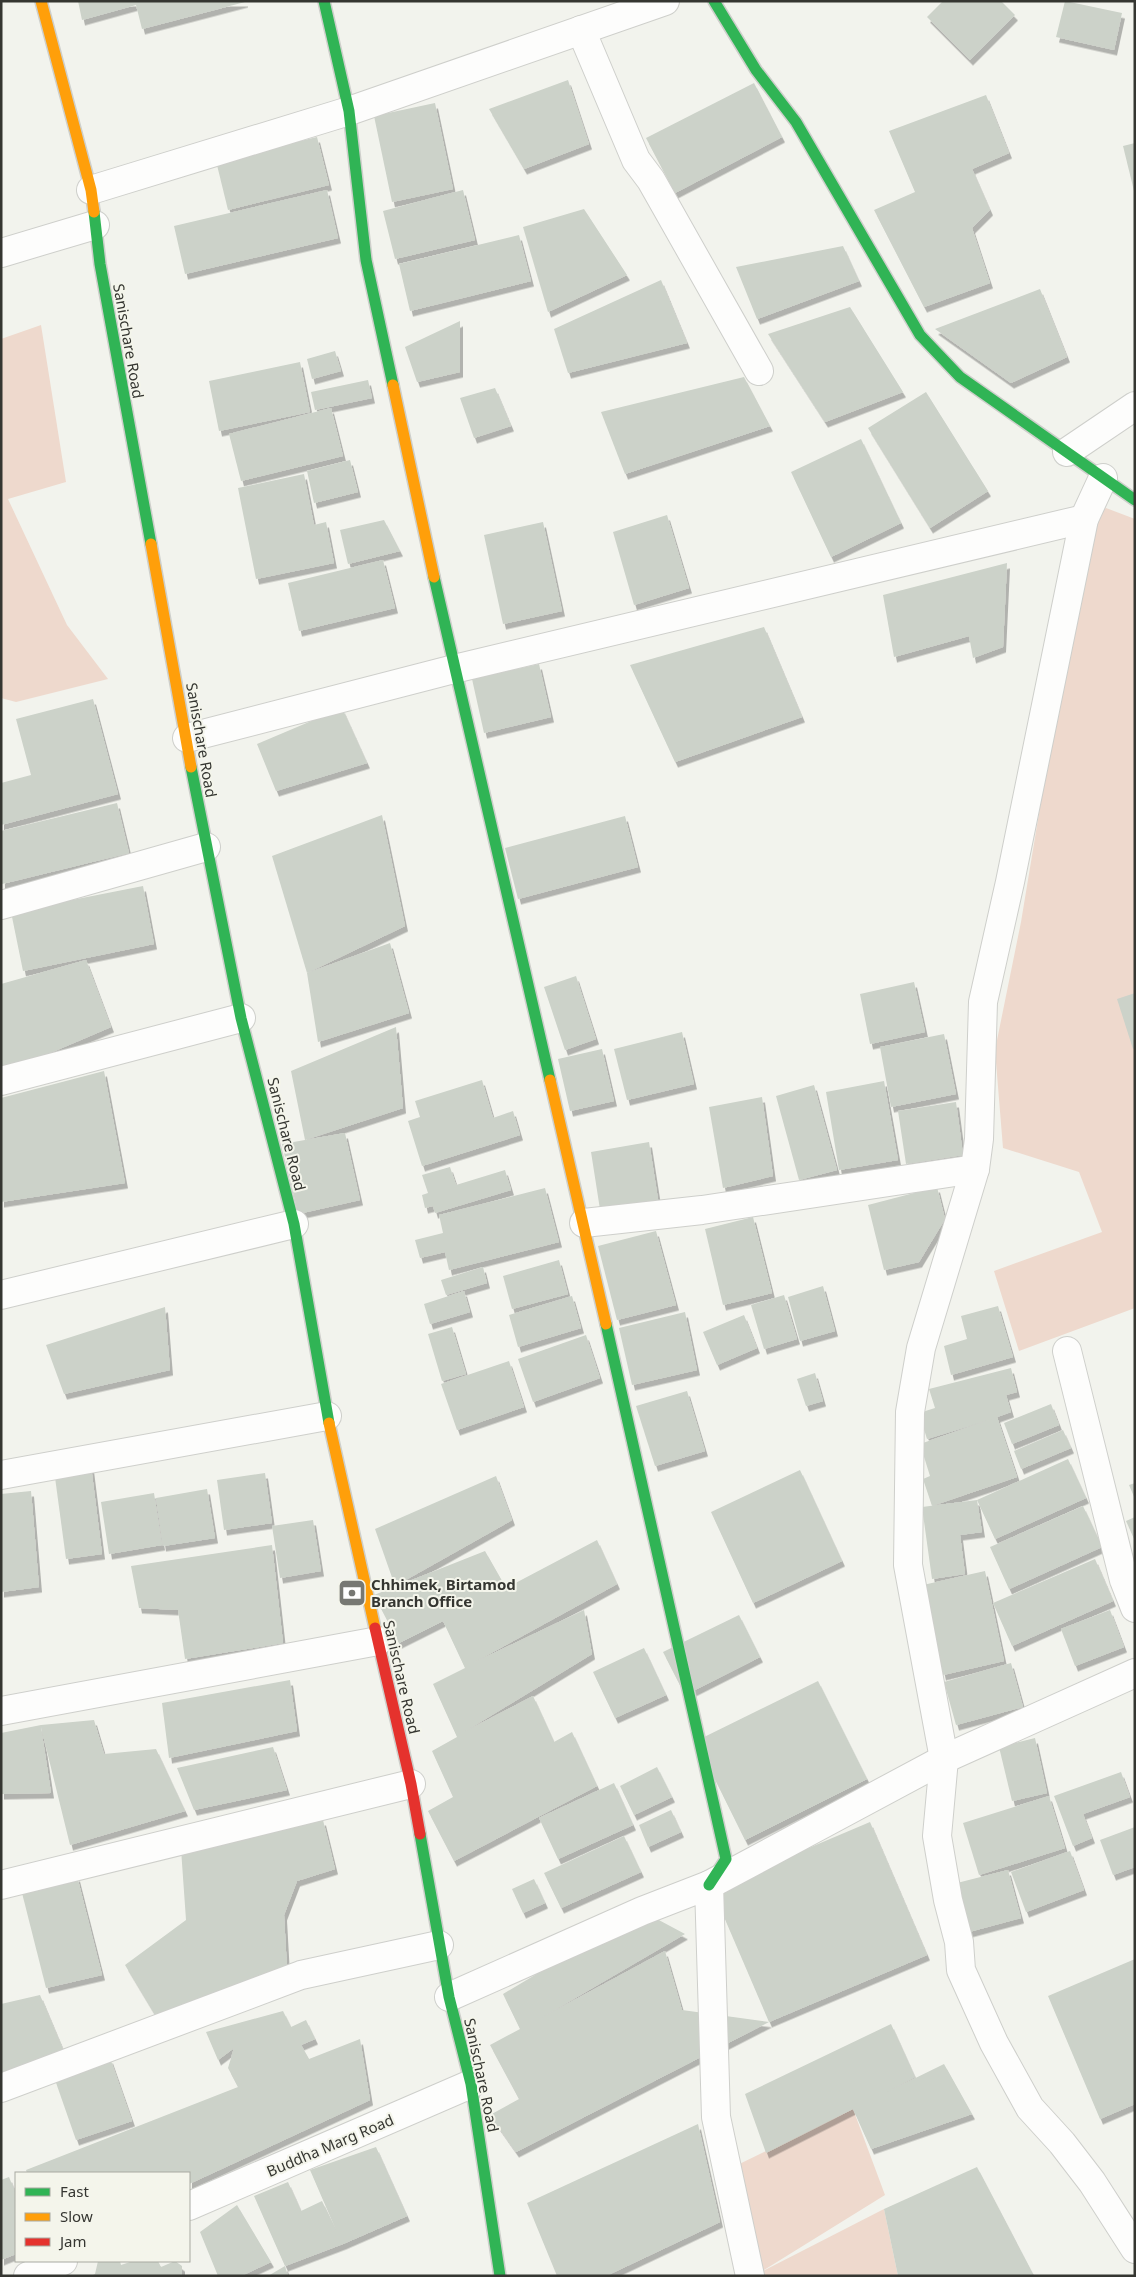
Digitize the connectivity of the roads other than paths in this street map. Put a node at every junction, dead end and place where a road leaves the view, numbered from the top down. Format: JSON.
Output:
{"nodes":[{"id":1,"x":41,"y":1,"type":"edge"},
{"id":2,"x":324,"y":1,"type":"edge"},
{"id":3,"x":665,"y":1,"type":"edge"},
{"id":4,"x":714,"y":1,"type":"edge"},
{"id":5,"x":580,"y":30,"type":"junction"},
{"id":6,"x":349,"y":111,"type":"junction"},
{"id":7,"x":91,"y":190,"type":"junction"},
{"id":8,"x":95,"y":225,"type":"junction"},
{"id":9,"x":1,"y":253,"type":"edge"},
{"id":10,"x":759,"y":371,"type":"dead end"},
{"id":11,"x":1135,"y":406,"type":"edge"},
{"id":12,"x":1067,"y":452,"type":"junction"},
{"id":13,"x":1103,"y":478,"type":"junction"},
{"id":14,"x":1135,"y":500,"type":"edge"},
{"id":15,"x":1084,"y":519,"type":"junction"},
{"id":16,"x":454,"y":669,"type":"junction"},
{"id":17,"x":187,"y":738,"type":"junction"},
{"id":18,"x":206,"y":847,"type":"junction"},
{"id":19,"x":1,"y":905,"type":"edge"},
{"id":20,"x":242,"y":1018,"type":"junction"},
{"id":21,"x":1,"y":1081,"type":"edge"},
{"id":22,"x":975,"y":1169,"type":"junction"},
{"id":23,"x":584,"y":1223,"type":"junction"},
{"id":24,"x":294,"y":1224,"type":"junction"},
{"id":25,"x":1,"y":1295,"type":"edge"},
{"id":26,"x":1068,"y":1351,"type":"dead end"},
{"id":27,"x":327,"y":1416,"type":"junction"},
{"id":28,"x":1,"y":1475,"type":"edge"},
{"id":29,"x":1135,"y":1608,"type":"edge"},
{"id":30,"x":378,"y":1641,"type":"junction"},
{"id":31,"x":1135,"y":1673,"type":"edge"},
{"id":32,"x":1,"y":1711,"type":"edge"},
{"id":33,"x":944,"y":1759,"type":"junction"},
{"id":34,"x":411,"y":1784,"type":"junction"},
{"id":35,"x":709,"y":1884,"type":"junction"},
{"id":36,"x":1,"y":1885,"type":"edge"},
{"id":37,"x":440,"y":1945,"type":"junction"},
{"id":38,"x":449,"y":1997,"type":"junction"},
{"id":39,"x":472,"y":2084,"type":"junction"},
{"id":40,"x":1,"y":2088,"type":"edge"},
{"id":41,"x":190,"y":2206,"type":"edge"},
{"id":42,"x":1135,"y":2249,"type":"edge"},
{"id":43,"x":61,"y":2262,"type":"edge"},
{"id":44,"x":28,"y":2276,"type":"edge"},
{"id":45,"x":500,"y":2276,"type":"edge"},
{"id":46,"x":750,"y":2276,"type":"edge"}],
"edges":[{"from":1,"to":7,"type":"street","name":"Sanischare Road"},
{"from":2,"to":6,"type":"street"},
{"from":3,"to":5,"type":"street"},
{"from":4,"to":12,"type":"street"},
{"from":5,"to":6,"type":"street"},
{"from":5,"to":10,"type":"street"},
{"from":6,"to":7,"type":"street"},
{"from":6,"to":16,"type":"street"},
{"from":7,"to":8,"type":"street","name":"Sanischare Road"},
{"from":8,"to":9,"type":"street"},
{"from":8,"to":17,"type":"street","name":"Sanischare Road"},
{"from":11,"to":12,"type":"street"},
{"from":12,"to":13,"type":"street"},
{"from":13,"to":14,"type":"street"},
{"from":13,"to":15,"type":"street"},
{"from":15,"to":16,"type":"street"},
{"from":15,"to":22,"type":"street"},
{"from":16,"to":17,"type":"street"},
{"from":16,"to":23,"type":"street"},
{"from":17,"to":18,"type":"street","name":"Sanischare Road"},
{"from":18,"to":19,"type":"street"},
{"from":18,"to":20,"type":"street","name":"Sanischare Road"},
{"from":20,"to":21,"type":"street"},
{"from":20,"to":24,"type":"street","name":"Sanischare Road"},
{"from":22,"to":23,"type":"street"},
{"from":22,"to":33,"type":"street"},
{"from":23,"to":35,"type":"street"},
{"from":24,"to":25,"type":"street"},
{"from":24,"to":27,"type":"street","name":"Sanischare Road"},
{"from":26,"to":29,"type":"street"},
{"from":27,"to":28,"type":"street"},
{"from":27,"to":30,"type":"street","name":"Sanischare Road"},
{"from":30,"to":32,"type":"street"},
{"from":30,"to":34,"type":"street","name":"Sanischare Road"},
{"from":31,"to":33,"type":"street"},
{"from":33,"to":35,"type":"street"},
{"from":33,"to":42,"type":"street"},
{"from":34,"to":36,"type":"street"},
{"from":34,"to":37,"type":"street","name":"Sanischare Road"},
{"from":35,"to":38,"type":"street"},
{"from":35,"to":46,"type":"street"},
{"from":37,"to":38,"type":"street","name":"Sanischare Road"},
{"from":37,"to":40,"type":"street"},
{"from":38,"to":39,"type":"street","name":"Sanischare Road"},
{"from":39,"to":41,"type":"street","name":"Buddha Marg Road"},
{"from":39,"to":45,"type":"street","name":"Sanischare Road"},
{"from":43,"to":44,"type":"street"}]}
